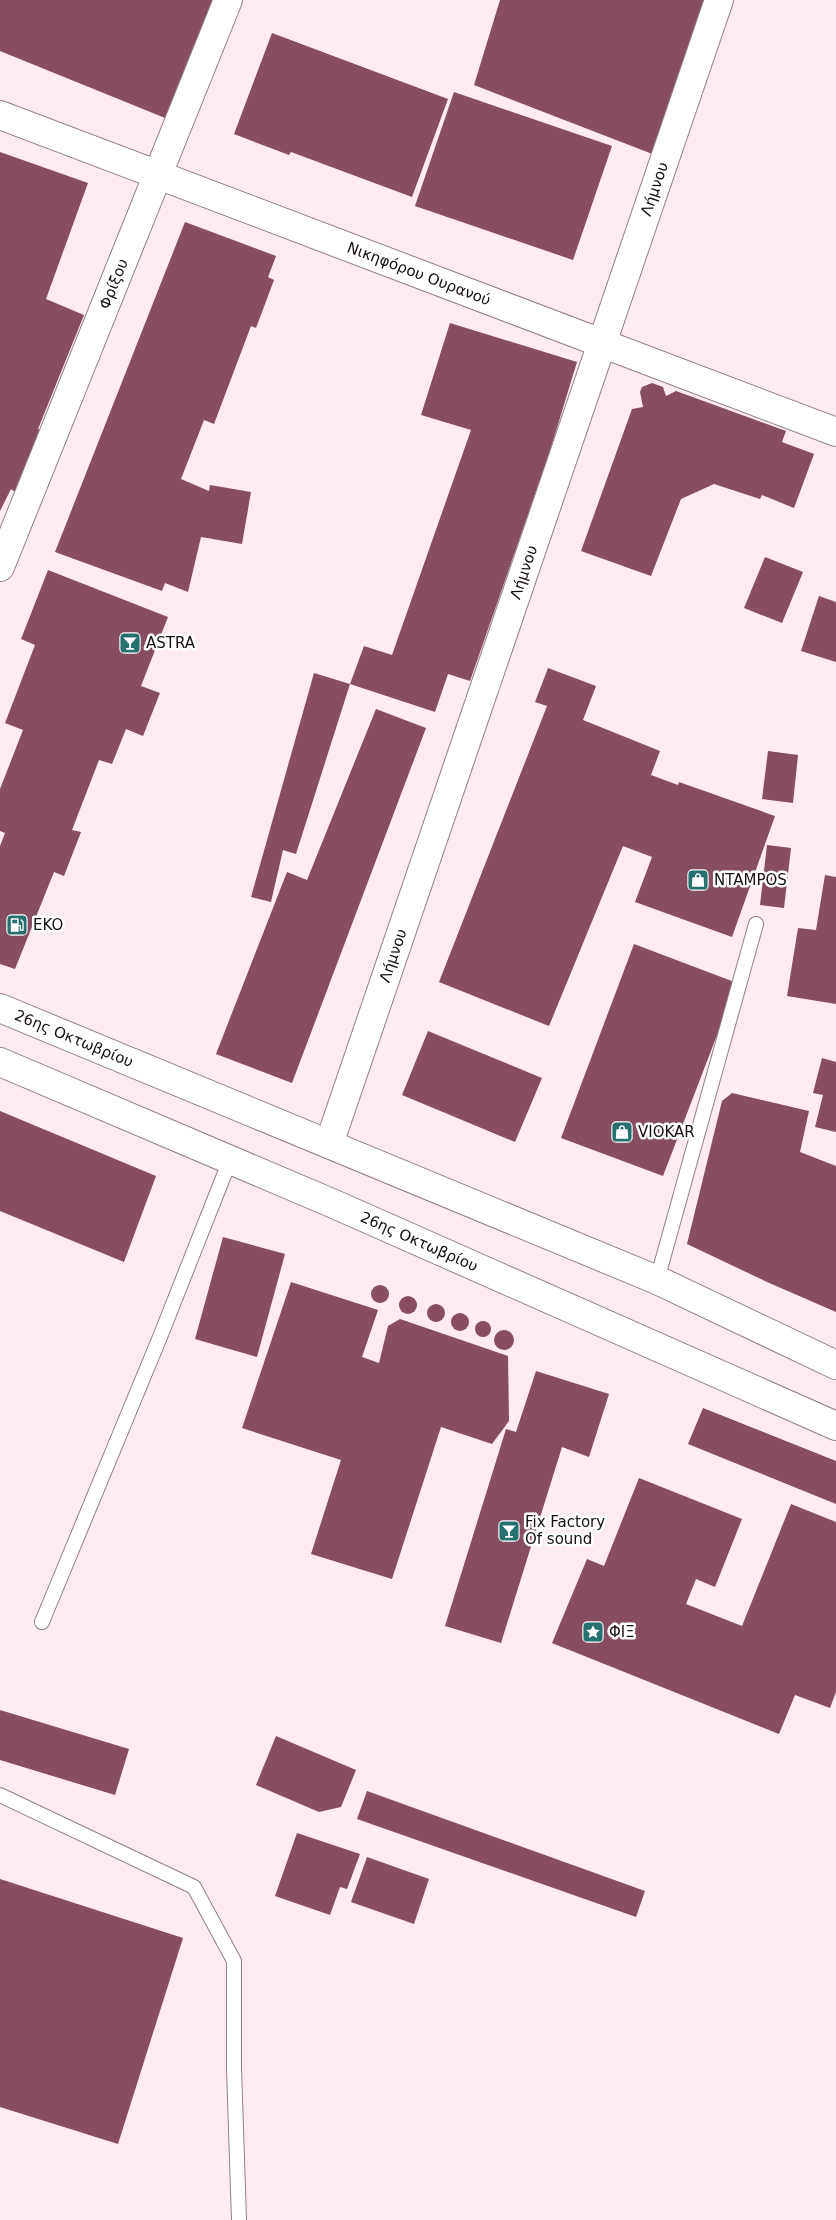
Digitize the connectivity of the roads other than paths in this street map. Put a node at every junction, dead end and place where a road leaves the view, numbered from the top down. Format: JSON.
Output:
{"nodes":[{"id":1,"x":228,"y":0,"type":"edge"},
{"id":2,"x":719,"y":0,"type":"edge"},
{"id":3,"x":0,"y":115,"type":"edge"},
{"id":4,"x":158,"y":175,"type":"junction"},
{"id":5,"x":601,"y":343,"type":"junction"},
{"id":6,"x":836,"y":432,"type":"edge"},
{"id":7,"x":0,"y":567,"type":"edge"},
{"id":8,"x":756,"y":924,"type":"dead end"},
{"id":9,"x":0,"y":1008,"type":"edge"},
{"id":10,"x":0,"y":1062,"type":"edge"},
{"id":11,"x":329,"y":1144,"type":"junction"},
{"id":12,"x":230,"y":1160,"type":"junction"},
{"id":13,"x":657,"y":1280,"type":"junction"},
{"id":14,"x":836,"y":1364,"type":"edge"},
{"id":15,"x":836,"y":1426,"type":"edge"},
{"id":16,"x":42,"y":1622,"type":"dead end"},
{"id":17,"x":0,"y":1795,"type":"edge"},
{"id":18,"x":238,"y":2220,"type":"edge"}],
"edges":[{"from":1,"to":4,"type":"street","name":"Φρίξου"},
{"from":2,"to":5,"type":"street","name":"Λήμνου"},
{"from":3,"to":4,"type":"street","name":"Νικηφόρου Ουρανού"},
{"from":4,"to":5,"type":"street","name":"Νικηφόρου Ουρανού"},
{"from":4,"to":7,"type":"street","name":"Φρίξου"},
{"from":5,"to":6,"type":"street","name":"Νικηφόρου Ουρανού"},
{"from":5,"to":11,"type":"street","name":"Λήμνου"},
{"from":8,"to":13,"type":"lane"},
{"from":9,"to":11,"type":"street","name":"26ης Οκτωβρίου"},
{"from":10,"to":12,"type":"street","name":"26ης Οκτωβρίου"},
{"from":11,"to":13,"type":"street","name":"26ης Οκτωβρίου"},
{"from":12,"to":15,"type":"street","name":"26ης Οκτωβρίου"},
{"from":12,"to":16,"type":"lane"},
{"from":13,"to":14,"type":"street","name":"26ης Οκτωβρίου"},
{"from":17,"to":18,"type":"lane"}]}
